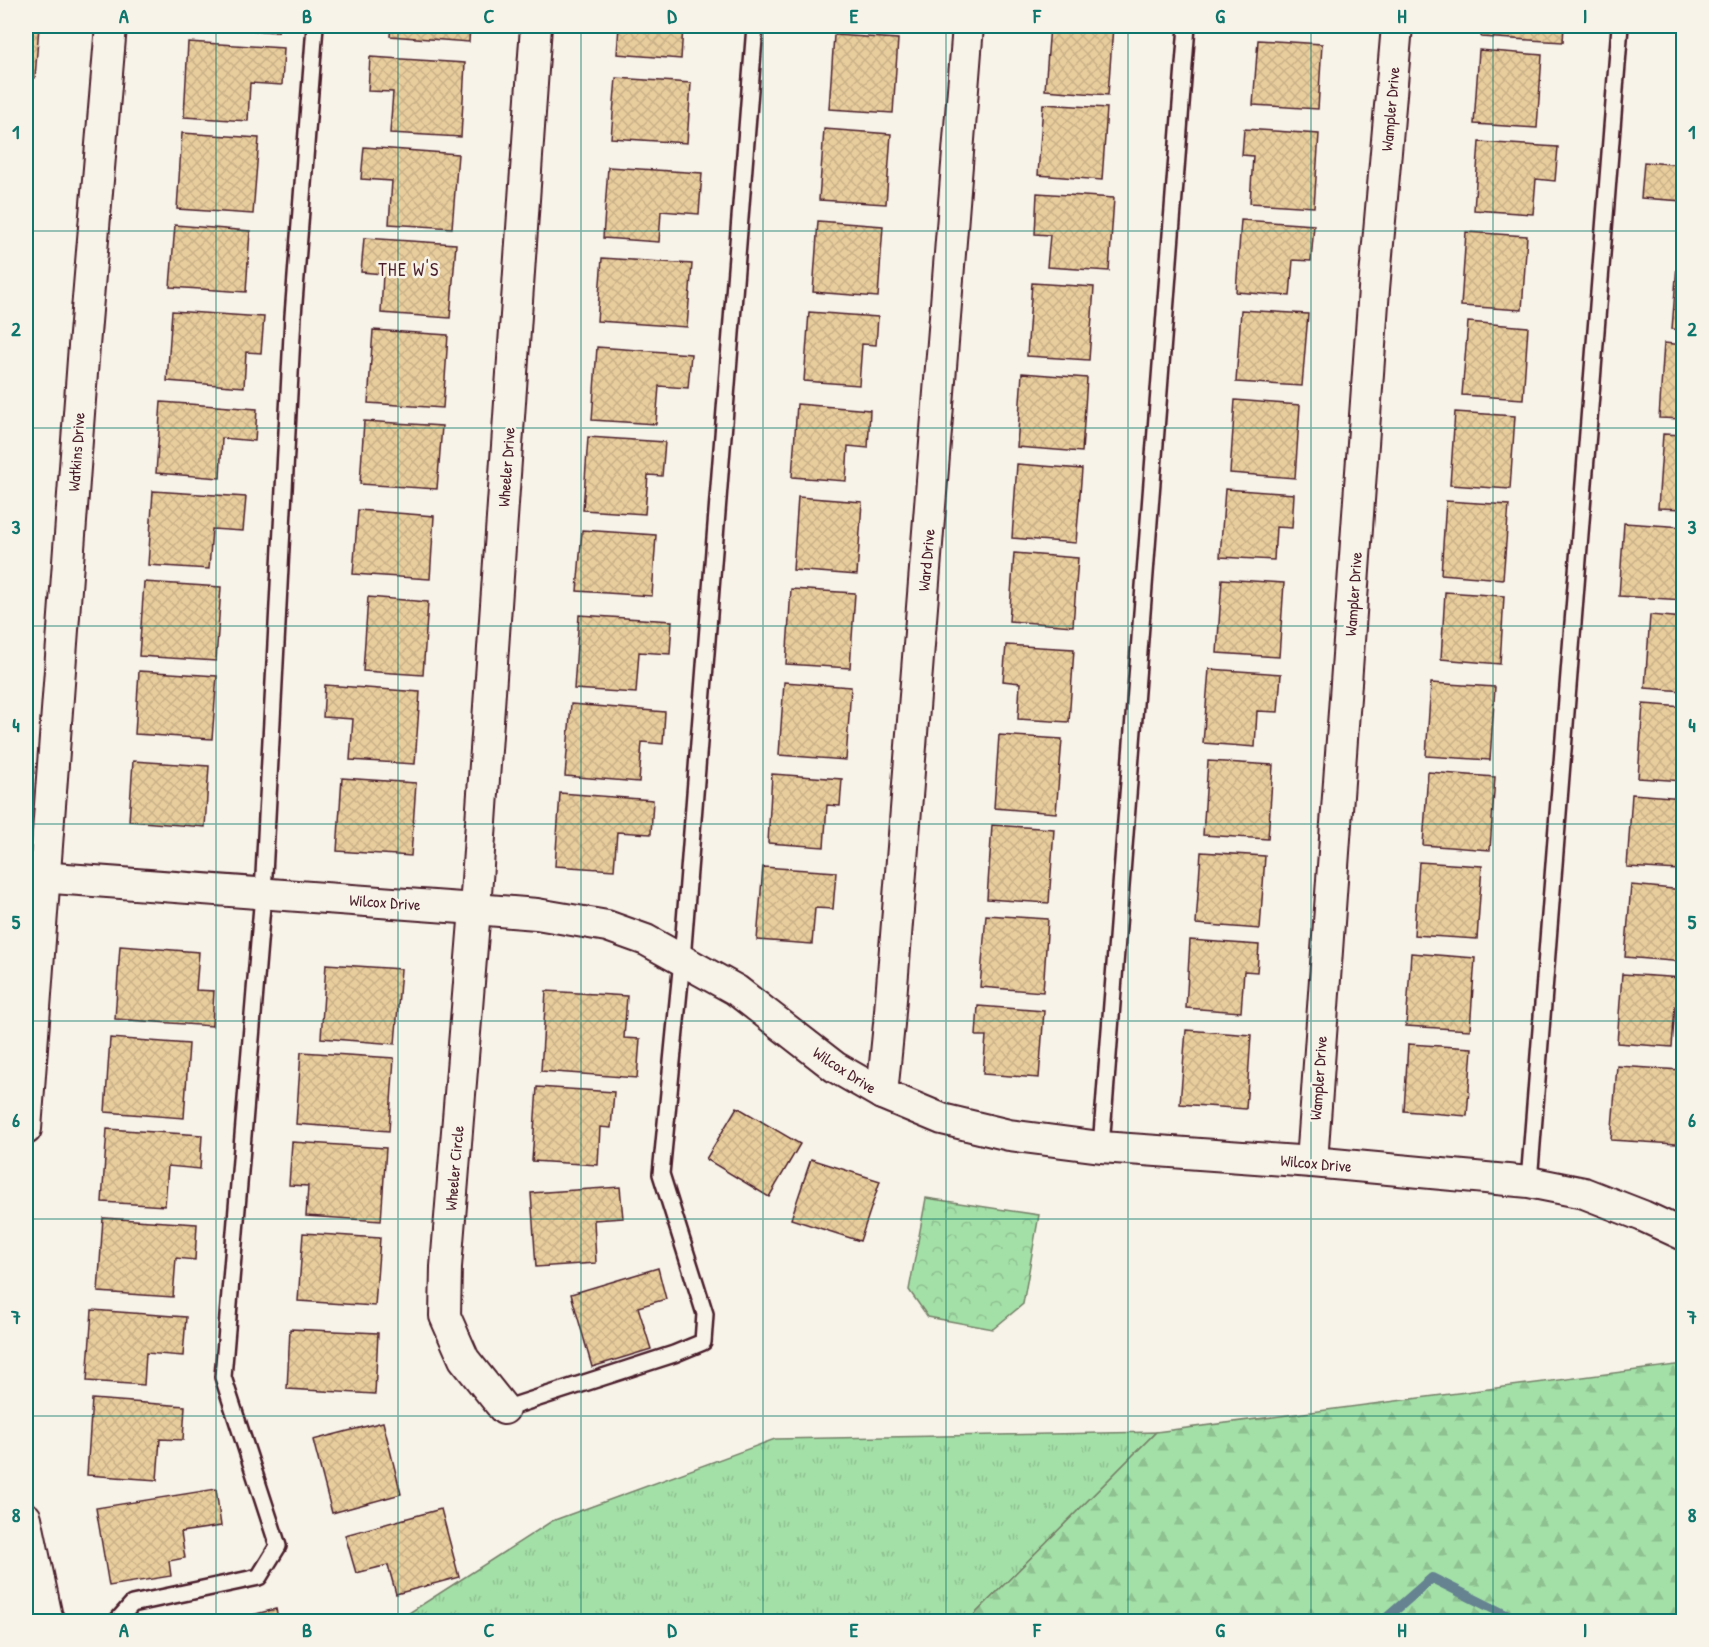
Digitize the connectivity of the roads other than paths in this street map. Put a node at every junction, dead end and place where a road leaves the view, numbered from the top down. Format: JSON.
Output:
{"nodes":[{"id":1,"x":111,"y":26,"type":"edge"},
{"id":2,"x":315,"y":26,"type":"edge"},
{"id":3,"x":536,"y":26,"type":"edge"},
{"id":4,"x":755,"y":26,"type":"edge"},
{"id":5,"x":968,"y":26,"type":"edge"},
{"id":6,"x":1187,"y":26,"type":"edge"},
{"id":7,"x":1397,"y":26,"type":"edge"},
{"id":8,"x":1620,"y":26,"type":"edge"},
{"id":9,"x":35,"y":877,"type":"edge"},
{"id":10,"x":263,"y":894,"type":"junction"},
{"id":11,"x":475,"y":909,"type":"junction"},
{"id":12,"x":682,"y":960,"type":"junction"},
{"id":13,"x":882,"y":1094,"type":"junction"},
{"id":14,"x":26,"y":1129,"type":"edge"},
{"id":15,"x":1101,"y":1146,"type":"junction"},
{"id":16,"x":1312,"y":1162,"type":"junction"},
{"id":17,"x":1529,"y":1182,"type":"junction"},
{"id":18,"x":1683,"y":1235,"type":"edge"},
{"id":19,"x":504,"y":1410,"type":"joint"},
{"id":20,"x":26,"y":1518,"type":"edge"},
{"id":21,"x":50,"y":1622,"type":"edge"},
{"id":22,"x":116,"y":1622,"type":"edge"}],
"edges":[{"from":1,"to":9,"type":"street","name":"Watkins Drive"},
{"from":2,"to":10,"type":"lane"},
{"from":3,"to":11,"type":"street","name":"Wheeler Drive"},
{"from":4,"to":12,"type":"lane"},
{"from":5,"to":13,"type":"street","name":"Ward Drive"},
{"from":6,"to":15,"type":"lane"},
{"from":7,"to":16,"type":"street","name":"Wampler Drive"},
{"from":8,"to":17,"type":"lane"},
{"from":9,"to":10,"type":"street","name":"Wilcox Drive"},
{"from":9,"to":14,"type":"street","name":"Watkins Drive"},
{"from":10,"to":11,"type":"street","name":"Wilcox Drive"},
{"from":10,"to":22,"type":"lane"},
{"from":11,"to":12,"type":"street","name":"Wilcox Drive"},
{"from":11,"to":19,"type":"street","name":"Wheeler Circle"},
{"from":12,"to":13,"type":"street","name":"Wilcox Drive"},
{"from":12,"to":19,"type":"lane"},
{"from":13,"to":15,"type":"street","name":"Wilcox Drive"},
{"from":15,"to":16,"type":"street","name":"Wilcox Drive"},
{"from":16,"to":17,"type":"street","name":"Wilcox Drive"},
{"from":17,"to":18,"type":"street","name":"Wilcox Drive"},
{"from":20,"to":21,"type":"street"}]}
